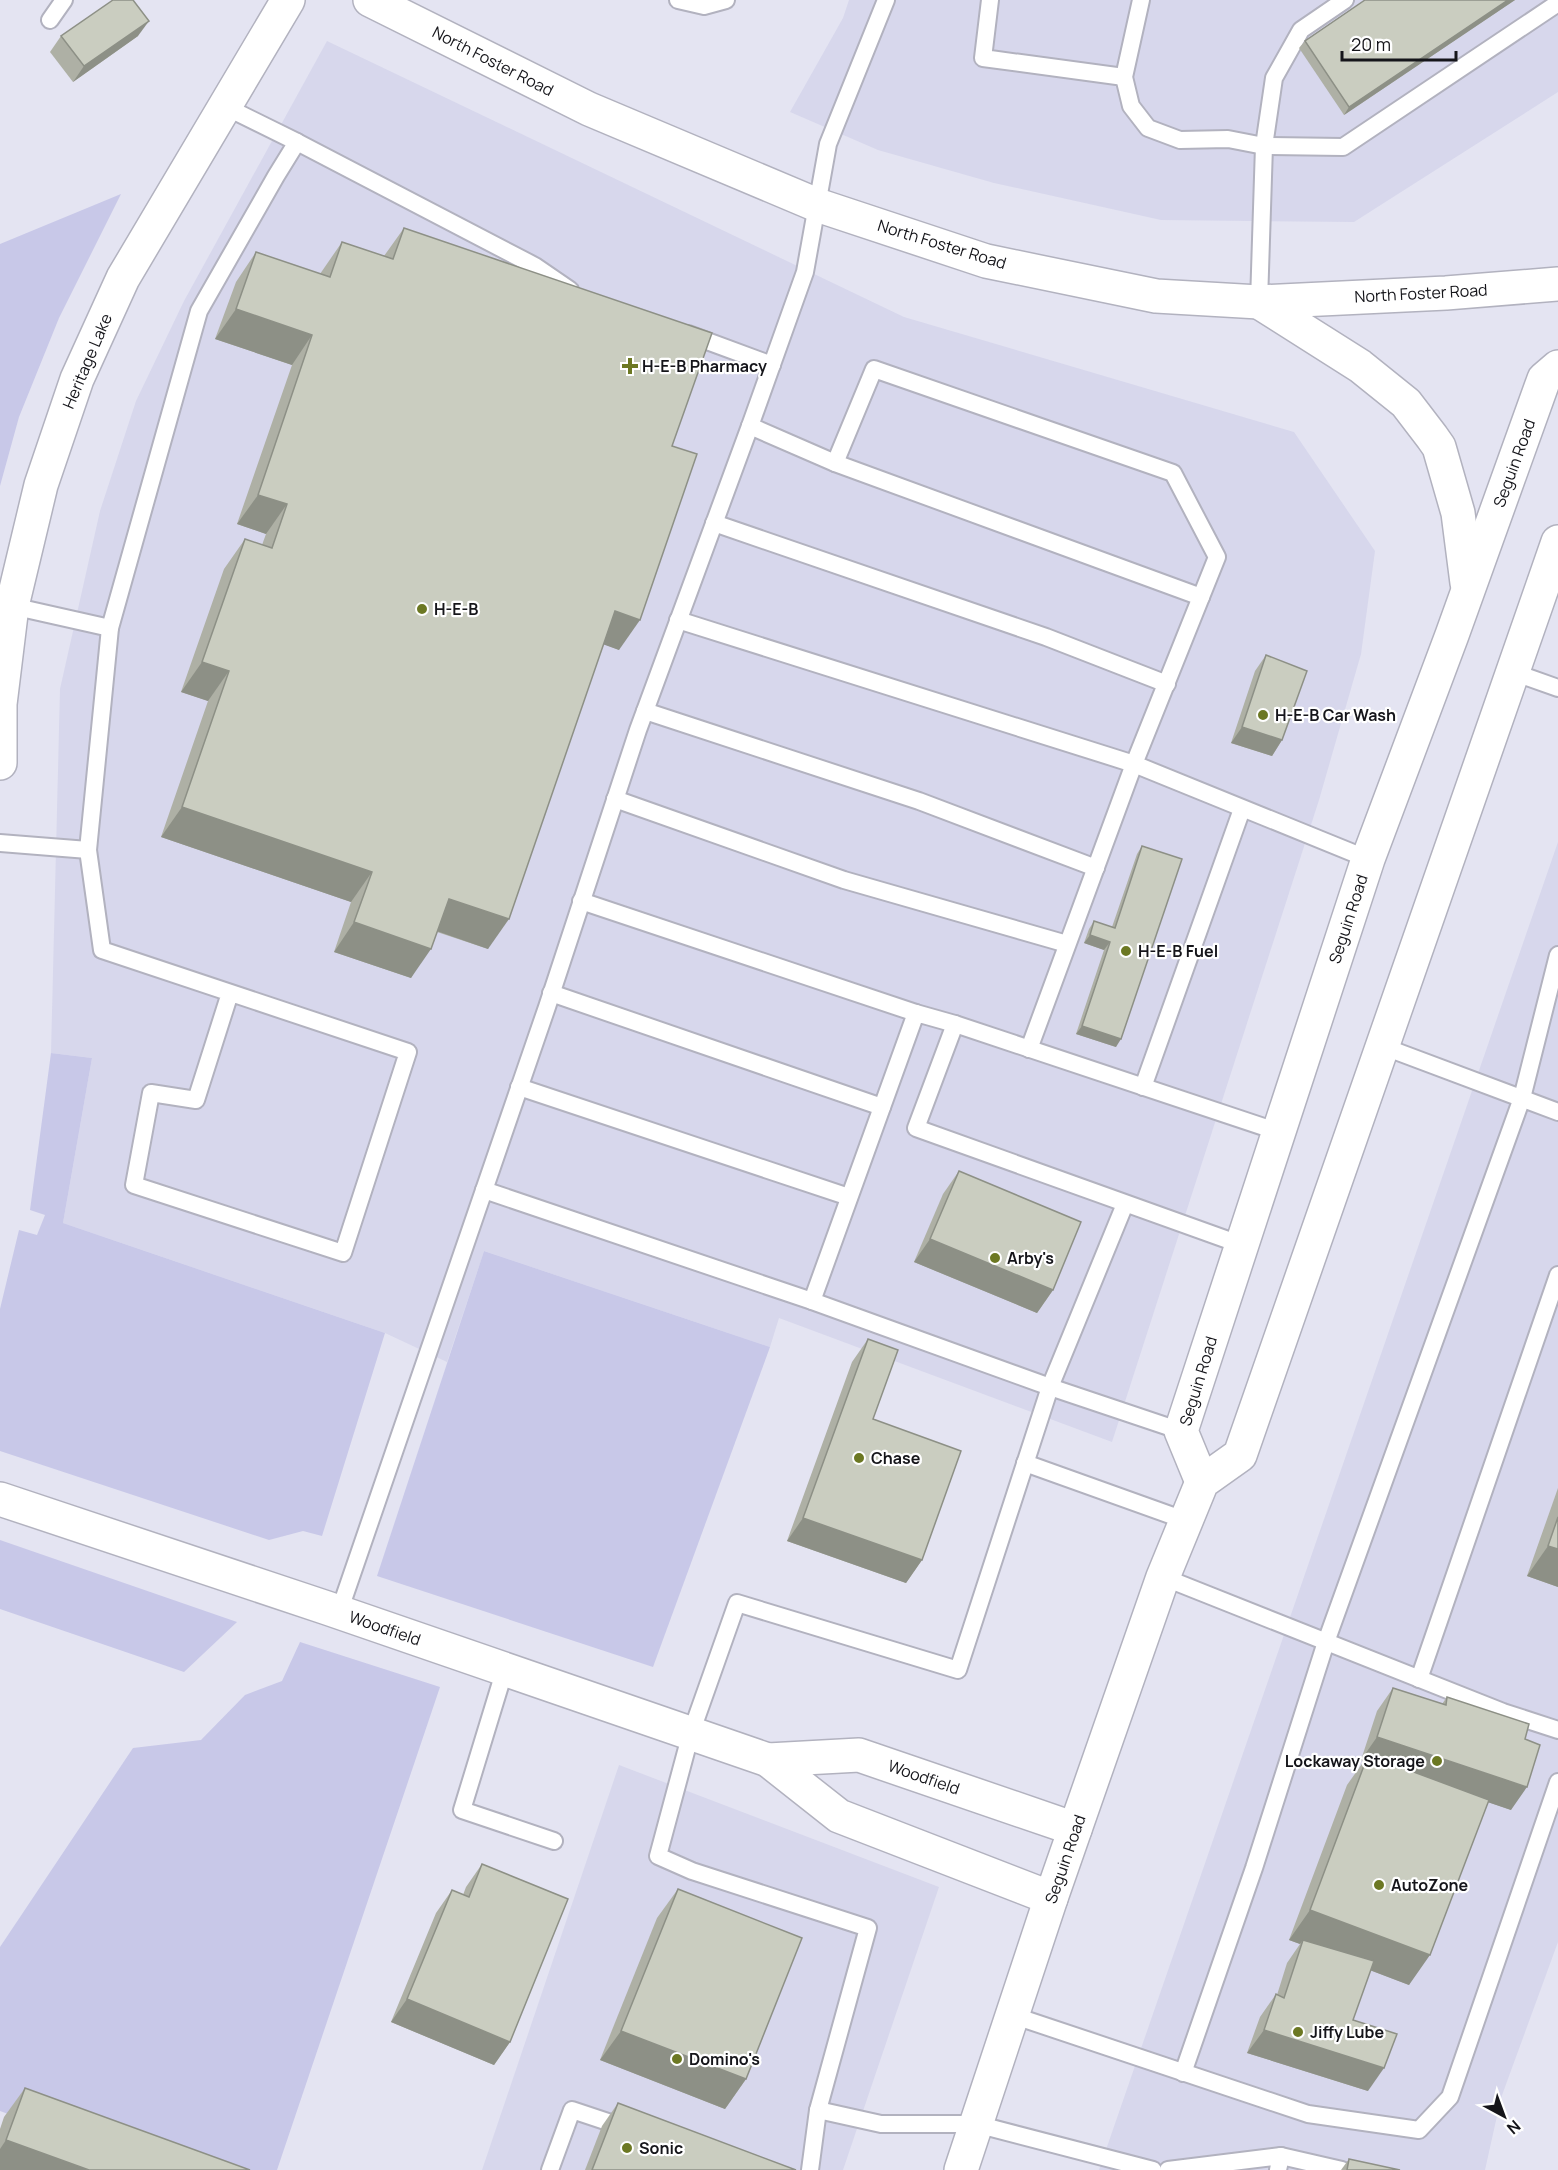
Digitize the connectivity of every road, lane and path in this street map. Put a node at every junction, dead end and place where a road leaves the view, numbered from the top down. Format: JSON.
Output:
{"nodes":[{"id":1,"x":64,"y":0,"type":"edge"},
{"id":2,"x":288,"y":0,"type":"edge"},
{"id":3,"x":370,"y":0,"type":"edge"},
{"id":4,"x":678,"y":0,"type":"edge"},
{"id":5,"x":726,"y":0,"type":"edge"},
{"id":6,"x":886,"y":0,"type":"edge"},
{"id":7,"x":990,"y":0,"type":"edge"},
{"id":8,"x":1141,"y":0,"type":"edge"},
{"id":9,"x":1345,"y":0,"type":"edge"},
{"id":10,"x":1558,"y":3,"type":"edge"},
{"id":11,"x":50,"y":20,"type":"dead end"},
{"id":12,"x":1124,"y":77,"type":"junction"},
{"id":13,"x":224,"y":106,"type":"junction"},
{"id":14,"x":297,"y":142,"type":"junction"},
{"id":15,"x":1264,"y":146,"type":"junction"},
{"id":16,"x":817,"y":205,"type":"junction"},
{"id":17,"x":1558,"y":284,"type":"edge"},
{"id":18,"x":581,"y":297,"type":"edge"},
{"id":19,"x":1259,"y":302,"type":"junction"},
{"id":20,"x":671,"y":327,"type":"edge"},
{"id":21,"x":772,"y":365,"type":"junction"},
{"id":22,"x":1558,"y":367,"type":"edge"},
{"id":23,"x":750,"y":426,"type":"junction"},
{"id":24,"x":835,"y":463,"type":"junction"},
{"id":25,"x":714,"y":523,"type":"junction"},
{"id":26,"x":1558,"y":542,"type":"edge"},
{"id":27,"x":1468,"y":591,"type":"junction"},
{"id":28,"x":1201,"y":597,"type":"junction"},
{"id":29,"x":12,"y":606,"type":"junction"},
{"id":30,"x":678,"y":620,"type":"junction"},
{"id":31,"x":110,"y":628,"type":"junction"},
{"id":32,"x":1513,"y":672,"type":"junction"},
{"id":33,"x":1167,"y":684,"type":"junction"},
{"id":34,"x":1558,"y":688,"type":"edge"},
{"id":35,"x":645,"y":711,"type":"junction"},
{"id":36,"x":0,"y":763,"type":"edge"},
{"id":37,"x":1134,"y":764,"type":"junction"},
{"id":38,"x":615,"y":799,"type":"junction"},
{"id":39,"x":1242,"y":808,"type":"junction"},
{"id":40,"x":0,"y":843,"type":"edge"},
{"id":41,"x":88,"y":850,"type":"junction"},
{"id":42,"x":1368,"y":858,"type":"junction"},
{"id":43,"x":1096,"y":868,"type":"junction"},
{"id":44,"x":581,"y":901,"type":"junction"},
{"id":45,"x":1067,"y":944,"type":"junction"},
{"id":46,"x":1558,"y":955,"type":"edge"},
{"id":47,"x":230,"y":993,"type":"junction"},
{"id":48,"x":551,"y":993,"type":"junction"},
{"id":49,"x":916,"y":1013,"type":"junction"},
{"id":50,"x":955,"y":1024,"type":"junction"},
{"id":51,"x":1382,"y":1046,"type":"junction"},
{"id":52,"x":1029,"y":1048,"type":"junction"},
{"id":53,"x":519,"y":1087,"type":"junction"},
{"id":54,"x":1143,"y":1087,"type":"junction"},
{"id":55,"x":1522,"y":1098,"type":"junction"},
{"id":56,"x":882,"y":1107,"type":"junction"},
{"id":57,"x":1558,"y":1112,"type":"edge"},
{"id":58,"x":1279,"y":1132,"type":"junction"},
{"id":59,"x":484,"y":1190,"type":"junction"},
{"id":60,"x":849,"y":1197,"type":"junction"},
{"id":61,"x":1125,"y":1204,"type":"junction"},
{"id":62,"x":1242,"y":1245,"type":"junction"},
{"id":63,"x":1558,"y":1275,"type":"edge"},
{"id":64,"x":812,"y":1300,"type":"junction"},
{"id":65,"x":1050,"y":1387,"type":"junction"},
{"id":66,"x":1181,"y":1431,"type":"junction"},
{"id":67,"x":1025,"y":1463,"type":"junction"},
{"id":68,"x":1202,"y":1482,"type":"junction"},
{"id":69,"x":0,"y":1499,"type":"edge"},
{"id":70,"x":1187,"y":1521,"type":"junction"},
{"id":71,"x":1163,"y":1577,"type":"junction"},
{"id":72,"x":339,"y":1612,"type":"junction"},
{"id":73,"x":1326,"y":1642,"type":"junction"},
{"id":74,"x":505,"y":1669,"type":"junction"},
{"id":75,"x":1419,"y":1679,"type":"junction"},
{"id":76,"x":1558,"y":1730,"type":"edge"},
{"id":77,"x":692,"y":1733,"type":"junction"},
{"id":78,"x":768,"y":1760,"type":"junction"},
{"id":79,"x":1558,"y":1782,"type":"edge"},
{"id":80,"x":1076,"y":1829,"type":"junction"},
{"id":81,"x":554,"y":1841,"type":"dead end"},
{"id":82,"x":1051,"y":1898,"type":"junction"},
{"id":83,"x":1012,"y":2015,"type":"junction"},
{"id":84,"x":1183,"y":2073,"type":"junction"},
{"id":85,"x":818,"y":2110,"type":"junction"},
{"id":86,"x":976,"y":2124,"type":"junction"},
{"id":87,"x":637,"y":2132,"type":"edge"},
{"id":88,"x":1279,"y":2163,"type":"edge"},
{"id":89,"x":550,"y":2170,"type":"edge"},
{"id":90,"x":810,"y":2170,"type":"edge"},
{"id":91,"x":961,"y":2170,"type":"edge"},
{"id":92,"x":1154,"y":2170,"type":"edge"},
{"id":93,"x":1168,"y":2170,"type":"edge"},
{"id":94,"x":1342,"y":2170,"type":"edge"}],
"edges":[{"from":1,"to":11,"type":"lane"},
{"from":2,"to":13,"type":"main road","name":"Heritage Lake"},
{"from":3,"to":16,"type":"main road","name":"North Foster Road"},
{"from":4,"to":5,"type":"lane"},
{"from":6,"to":16,"type":"lane"},
{"from":7,"to":12,"type":"lane"},
{"from":8,"to":12,"type":"lane"},
{"from":9,"to":15,"type":"lane"},
{"from":10,"to":15,"type":"lane"},
{"from":12,"to":15,"type":"lane"},
{"from":13,"to":14,"type":"lane"},
{"from":13,"to":29,"type":"main road","name":"Heritage Lake"},
{"from":14,"to":18,"type":"lane"},
{"from":14,"to":31,"type":"lane"},
{"from":15,"to":19,"type":"lane"},
{"from":16,"to":19,"type":"main road","name":"North Foster Road"},
{"from":16,"to":21,"type":"lane"},
{"from":17,"to":19,"type":"main road","name":"North Foster Road"},
{"from":19,"to":27,"type":"main road"},
{"from":20,"to":21,"type":"lane"},
{"from":21,"to":23,"type":"lane"},
{"from":22,"to":27,"type":"main road","name":"Seguin Road"},
{"from":23,"to":24,"type":"lane"},
{"from":23,"to":25,"type":"lane"},
{"from":24,"to":28,"type":"lane"},
{"from":24,"to":28,"type":"lane"},
{"from":25,"to":30,"type":"lane"},
{"from":25,"to":33,"type":"lane"},
{"from":26,"to":32,"type":"main road"},
{"from":27,"to":42,"type":"main road","name":"Seguin Road"},
{"from":28,"to":33,"type":"lane"},
{"from":29,"to":31,"type":"lane"},
{"from":29,"to":36,"type":"main road","name":"Heritage Lake"},
{"from":30,"to":35,"type":"lane"},
{"from":30,"to":37,"type":"lane"},
{"from":31,"to":41,"type":"lane"},
{"from":32,"to":34,"type":"lane"},
{"from":32,"to":51,"type":"main road"},
{"from":33,"to":37,"type":"lane"},
{"from":35,"to":38,"type":"lane"},
{"from":35,"to":43,"type":"lane"},
{"from":37,"to":39,"type":"lane"},
{"from":37,"to":43,"type":"lane"},
{"from":38,"to":44,"type":"lane"},
{"from":38,"to":45,"type":"lane"},
{"from":39,"to":42,"type":"lane"},
{"from":39,"to":54,"type":"lane"},
{"from":40,"to":41,"type":"lane"},
{"from":41,"to":47,"type":"lane"},
{"from":42,"to":58,"type":"main road","name":"Seguin Road"},
{"from":43,"to":45,"type":"lane"},
{"from":44,"to":48,"type":"lane"},
{"from":44,"to":49,"type":"lane"},
{"from":45,"to":52,"type":"lane"},
{"from":46,"to":55,"type":"lane"},
{"from":47,"to":47,"type":"lane"},
{"from":48,"to":53,"type":"lane"},
{"from":48,"to":56,"type":"lane"},
{"from":49,"to":50,"type":"lane"},
{"from":49,"to":56,"type":"lane"},
{"from":50,"to":52,"type":"lane"},
{"from":50,"to":61,"type":"lane"},
{"from":51,"to":55,"type":"lane"},
{"from":51,"to":68,"type":"main road"},
{"from":52,"to":54,"type":"lane"},
{"from":53,"to":59,"type":"lane"},
{"from":53,"to":60,"type":"lane"},
{"from":54,"to":58,"type":"lane"},
{"from":55,"to":57,"type":"lane"},
{"from":55,"to":73,"type":"lane"},
{"from":56,"to":60,"type":"lane"},
{"from":58,"to":62,"type":"main road","name":"Seguin Road"},
{"from":59,"to":64,"type":"lane"},
{"from":59,"to":72,"type":"lane"},
{"from":60,"to":64,"type":"lane"},
{"from":61,"to":62,"type":"lane"},
{"from":61,"to":65,"type":"lane"},
{"from":62,"to":66,"type":"main road","name":"Seguin Road"},
{"from":63,"to":75,"type":"lane"},
{"from":64,"to":65,"type":"lane"},
{"from":65,"to":66,"type":"lane"},
{"from":65,"to":67,"type":"lane"},
{"from":66,"to":68,"type":"main road","name":"Seguin Road"},
{"from":67,"to":70,"type":"lane"},
{"from":67,"to":77,"type":"lane"},
{"from":68,"to":70,"type":"main road","name":"Seguin Road"},
{"from":69,"to":72,"type":"main road","name":"Woodfield"},
{"from":70,"to":71,"type":"main road","name":"Seguin Road"},
{"from":71,"to":73,"type":"lane"},
{"from":71,"to":80,"type":"main road","name":"Seguin Road"},
{"from":72,"to":74,"type":"main road","name":"Woodfield"},
{"from":73,"to":75,"type":"lane"},
{"from":73,"to":84,"type":"lane"},
{"from":74,"to":77,"type":"main road","name":"Woodfield"},
{"from":74,"to":81,"type":"lane"},
{"from":75,"to":76,"type":"lane"},
{"from":77,"to":78,"type":"main road","name":"Woodfield"},
{"from":77,"to":85,"type":"lane"},
{"from":78,"to":80,"type":"main road","name":"Woodfield"},
{"from":78,"to":82,"type":"main road","name":"Woodfield"},
{"from":79,"to":84,"type":"lane"},
{"from":80,"to":82,"type":"main road","name":"Seguin Road"},
{"from":82,"to":83,"type":"main road","name":"Seguin Road"},
{"from":83,"to":84,"type":"lane"},
{"from":83,"to":86,"type":"main road","name":"Seguin Road"},
{"from":85,"to":86,"type":"lane"},
{"from":85,"to":90,"type":"lane"},
{"from":86,"to":91,"type":"main road","name":"Seguin Road"},
{"from":86,"to":92,"type":"lane"},
{"from":87,"to":89,"type":"lane"},
{"from":88,"to":93,"type":"lane"},
{"from":88,"to":94,"type":"lane"}]}
